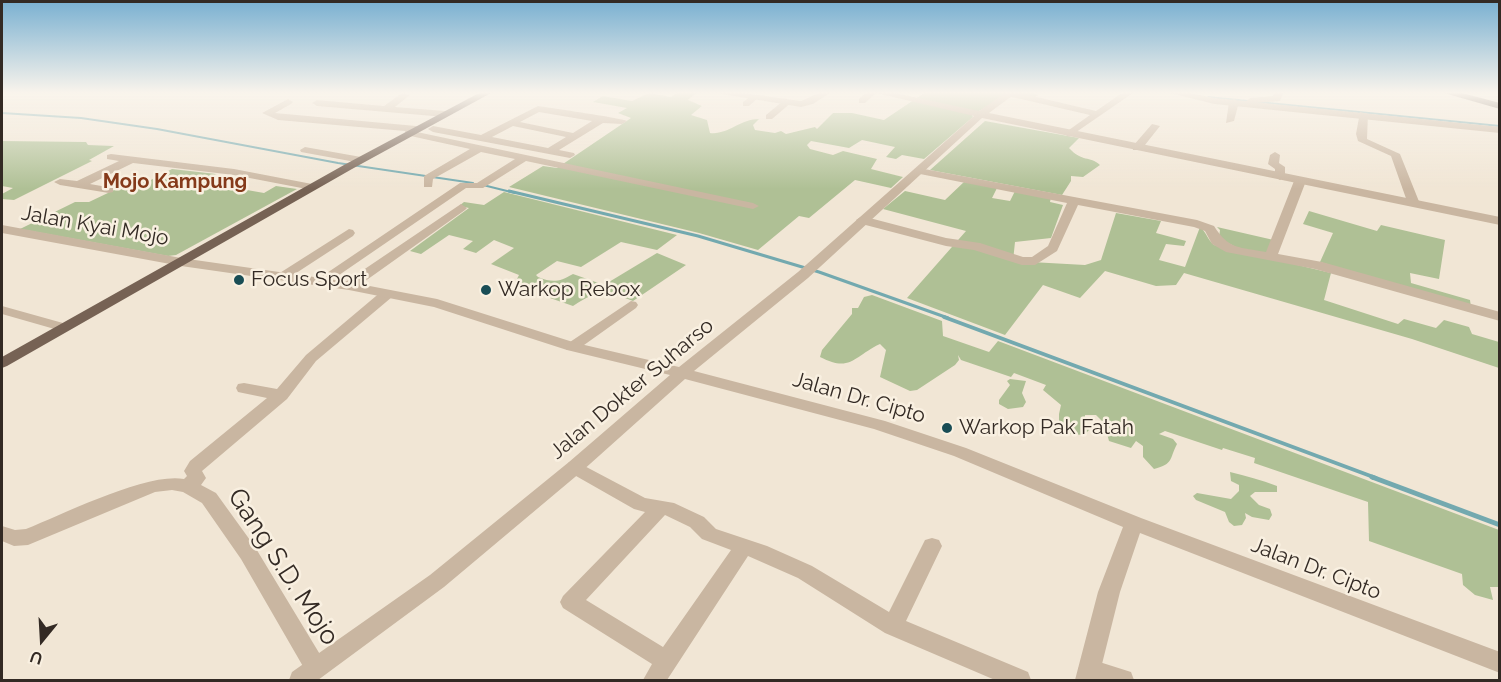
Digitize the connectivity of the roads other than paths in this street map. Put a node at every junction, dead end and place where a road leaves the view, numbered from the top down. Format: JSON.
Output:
{"nodes":[{"id":1,"x":361,"y":125,"type":"edge"},
{"id":2,"x":425,"y":125,"type":"edge"},
{"id":3,"x":508,"y":125,"type":"edge"},
{"id":4,"x":520,"y":125,"type":"edge"},
{"id":5,"x":593,"y":125,"type":"edge"},
{"id":6,"x":970,"y":125,"type":"edge"},
{"id":7,"x":1024,"y":125,"type":"edge"},
{"id":8,"x":1082,"y":125,"type":"edge"},
{"id":9,"x":1362,"y":125,"type":"edge"},
{"id":10,"x":1456,"y":125,"type":"edge"},
{"id":11,"x":1155,"y":126,"type":"dead end"},
{"id":12,"x":416,"y":130,"type":"junction"},
{"id":13,"x":1500,"y":130,"type":"edge"},
{"id":14,"x":1069,"y":134,"type":"junction"},
{"id":15,"x":575,"y":136,"type":"junction"},
{"id":16,"x":483,"y":138,"type":"junction"},
{"id":17,"x":1137,"y":148,"type":"junction"},
{"id":18,"x":478,"y":149,"type":"junction"},
{"id":19,"x":305,"y":150,"type":"dead end"},
{"id":20,"x":550,"y":152,"type":"junction"},
{"id":21,"x":1275,"y":155,"type":"dead end"},
{"id":22,"x":570,"y":156,"type":"dead end"},
{"id":23,"x":111,"y":157,"type":"dead end"},
{"id":24,"x":524,"y":158,"type":"junction"},
{"id":25,"x":132,"y":159,"type":"junction"},
{"id":26,"x":153,"y":161,"type":"junction"},
{"id":27,"x":356,"y":162,"type":"junction"},
{"id":28,"x":919,"y":171,"type":"junction"},
{"id":29,"x":119,"y":177,"type":"dead end"},
{"id":30,"x":1280,"y":177,"type":"junction"},
{"id":31,"x":430,"y":179,"type":"dead end"},
{"id":32,"x":60,"y":182,"type":"dead end"},
{"id":33,"x":1300,"y":182,"type":"junction"},
{"id":34,"x":78,"y":185,"type":"junction"},
{"id":35,"x":312,"y":187,"type":"junction"},
{"id":36,"x":109,"y":190,"type":"dead end"},
{"id":37,"x":1074,"y":200,"type":"junction"},
{"id":38,"x":1414,"y":204,"type":"junction"},
{"id":39,"x":753,"y":206,"type":"dead end"},
{"id":40,"x":460,"y":208,"type":"dead end"},
{"id":41,"x":862,"y":220,"type":"junction"},
{"id":42,"x":1500,"y":221,"type":"edge"},
{"id":43,"x":2,"y":230,"type":"edge"},
{"id":44,"x":349,"y":233,"type":"dead end"},
{"id":45,"x":1270,"y":257,"type":"junction"},
{"id":46,"x":181,"y":262,"type":"junction"},
{"id":47,"x":282,"y":276,"type":"junction"},
{"id":48,"x":323,"y":282,"type":"junction"},
{"id":49,"x":349,"y":286,"type":"junction"},
{"id":50,"x":387,"y":294,"type":"junction"},
{"id":51,"x":631,"y":305,"type":"dead end"},
{"id":52,"x":2,"y":310,"type":"edge"},
{"id":53,"x":1500,"y":317,"type":"edge"},
{"id":54,"x":65,"y":328,"type":"junction"},
{"id":55,"x":572,"y":347,"type":"junction"},
{"id":56,"x":2,"y":363,"type":"edge"},
{"id":57,"x":682,"y":373,"type":"junction"},
{"id":58,"x":244,"y":388,"type":"dead end"},
{"id":59,"x":281,"y":396,"type":"junction"},
{"id":60,"x":575,"y":468,"type":"junction"},
{"id":61,"x":188,"y":486,"type":"junction"},
{"id":62,"x":661,"y":507,"type":"junction"},
{"id":63,"x":1134,"y":523,"type":"junction"},
{"id":64,"x":2,"y":533,"type":"edge"},
{"id":65,"x":744,"y":546,"type":"junction"},
{"id":66,"x":932,"y":546,"type":"dead end"},
{"id":67,"x":893,"y":626,"type":"junction"},
{"id":68,"x":667,"y":661,"type":"junction"},
{"id":69,"x":1500,"y":663,"type":"edge"},
{"id":70,"x":308,"y":674,"type":"edge"},
{"id":71,"x":1088,"y":675,"type":"edge"},
{"id":72,"x":654,"y":681,"type":"edge"},
{"id":73,"x":1020,"y":681,"type":"edge"},
{"id":74,"x":1123,"y":681,"type":"edge"}],
"edges":[{"from":1,"to":12,"type":"street"},
{"from":2,"to":12,"type":"main road"},
{"from":3,"to":16,"type":"street"},
{"from":4,"to":15,"type":"street"},
{"from":5,"to":15,"type":"street"},
{"from":6,"to":28,"type":"street","name":"Jalan Dokter Suharso"},
{"from":7,"to":14,"type":"street"},
{"from":8,"to":14,"type":"street"},
{"from":9,"to":38,"type":"street"},
{"from":10,"to":13,"type":"street"},
{"from":11,"to":17,"type":"street"},
{"from":12,"to":16,"type":"street"},
{"from":12,"to":18,"type":"street"},
{"from":12,"to":27,"type":"main road"},
{"from":14,"to":17,"type":"street"},
{"from":15,"to":20,"type":"street"},
{"from":16,"to":20,"type":"street"},
{"from":17,"to":30,"type":"street"},
{"from":18,"to":24,"type":"street"},
{"from":18,"to":31,"type":"street"},
{"from":19,"to":27,"type":"street"},
{"from":20,"to":22,"type":"street"},
{"from":21,"to":30,"type":"street"},
{"from":23,"to":25,"type":"street"},
{"from":24,"to":39,"type":"street"},
{"from":24,"to":48,"type":"street"},
{"from":25,"to":26,"type":"street"},
{"from":25,"to":34,"type":"street"},
{"from":26,"to":29,"type":"street"},
{"from":26,"to":35,"type":"street"},
{"from":27,"to":35,"type":"main road"},
{"from":28,"to":37,"type":"street"},
{"from":28,"to":41,"type":"street","name":"Jalan Dokter Suharso"},
{"from":30,"to":33,"type":"street"},
{"from":32,"to":34,"type":"street"},
{"from":33,"to":38,"type":"street"},
{"from":33,"to":45,"type":"street"},
{"from":34,"to":36,"type":"street"},
{"from":35,"to":46,"type":"main road"},
{"from":37,"to":41,"type":"street"},
{"from":37,"to":45,"type":"street"},
{"from":38,"to":42,"type":"street"},
{"from":40,"to":49,"type":"street"},
{"from":41,"to":57,"type":"street","name":"Jalan Dokter Suharso"},
{"from":43,"to":46,"type":"street","name":"Jalan Kyai Mojo"},
{"from":44,"to":47,"type":"street"},
{"from":45,"to":53,"type":"street"},
{"from":46,"to":47,"type":"street","name":"Jalan Dr. Cipto"},
{"from":46,"to":54,"type":"main road"},
{"from":47,"to":48,"type":"street","name":"Jalan Dr. Cipto"},
{"from":48,"to":49,"type":"street","name":"Jalan Dr. Cipto"},
{"from":49,"to":50,"type":"street","name":"Jalan Dr. Cipto"},
{"from":50,"to":55,"type":"street","name":"Jalan Dr. Cipto"},
{"from":50,"to":59,"type":"street"},
{"from":51,"to":55,"type":"street"},
{"from":52,"to":54,"type":"street"},
{"from":54,"to":56,"type":"main road"},
{"from":55,"to":57,"type":"street","name":"Jalan Dr. Cipto"},
{"from":57,"to":60,"type":"street","name":"Jalan Dokter Suharso"},
{"from":57,"to":63,"type":"street","name":"Jalan Dr. Cipto"},
{"from":58,"to":59,"type":"street"},
{"from":59,"to":61,"type":"street"},
{"from":60,"to":62,"type":"street"},
{"from":60,"to":70,"type":"street","name":"Jalan Dokter Suharso"},
{"from":61,"to":64,"type":"street"},
{"from":61,"to":70,"type":"street","name":"Gang S.D. Mojo"},
{"from":62,"to":65,"type":"street"},
{"from":62,"to":68,"type":"street"},
{"from":63,"to":69,"type":"street","name":"Jalan Dr. Cipto"},
{"from":63,"to":71,"type":"street"},
{"from":65,"to":67,"type":"street"},
{"from":65,"to":68,"type":"street"},
{"from":66,"to":67,"type":"street"},
{"from":67,"to":73,"type":"street"},
{"from":68,"to":72,"type":"street"},
{"from":71,"to":74,"type":"street"}]}
